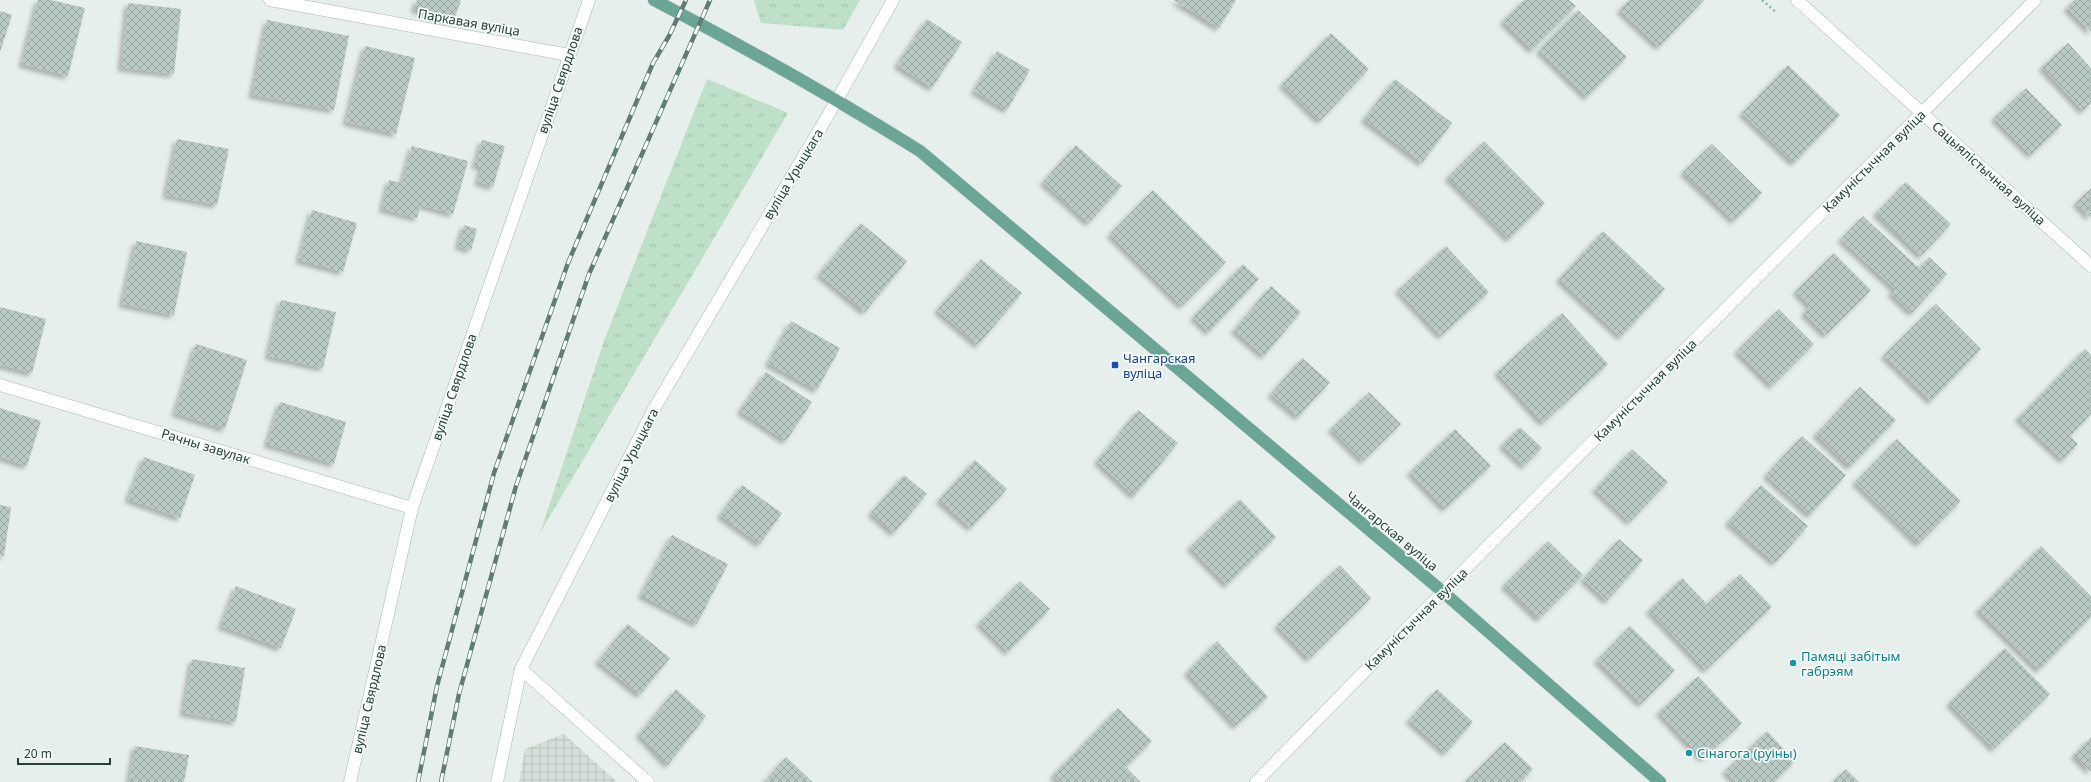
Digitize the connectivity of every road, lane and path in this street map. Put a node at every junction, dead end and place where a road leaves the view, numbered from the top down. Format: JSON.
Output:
{"nodes":[{"id":1,"x":270,"y":0,"type":"edge"},
{"id":2,"x":589,"y":0,"type":"edge"},
{"id":3,"x":654,"y":0,"type":"edge"},
{"id":4,"x":893,"y":0,"type":"edge"},
{"id":5,"x":1797,"y":0,"type":"edge"},
{"id":6,"x":2035,"y":0,"type":"edge"},
{"id":7,"x":569,"y":55,"type":"junction"},
{"id":8,"x":837,"y":100,"type":"junction"},
{"id":9,"x":1923,"y":113,"type":"junction"},
{"id":10,"x":2091,"y":266,"type":"edge"},
{"id":11,"x":0,"y":385,"type":"edge"},
{"id":12,"x":412,"y":508,"type":"junction"},
{"id":13,"x":1443,"y":592,"type":"junction"},
{"id":14,"x":521,"y":669,"type":"junction"},
{"id":15,"x":350,"y":782,"type":"edge"},
{"id":16,"x":497,"y":782,"type":"edge"},
{"id":17,"x":648,"y":782,"type":"edge"},
{"id":18,"x":1256,"y":782,"type":"edge"},
{"id":19,"x":1660,"y":782,"type":"edge"}],
"edges":[{"from":1,"to":7,"type":"street","name":"Паркавая вуліца"},
{"from":2,"to":7,"type":"street","name":"вуліца Свярдлова"},
{"from":3,"to":8,"type":"main road"},
{"from":4,"to":8,"type":"street"},
{"from":5,"to":9,"type":"street","name":"Сацыялістычная вуліца"},
{"from":6,"to":9,"type":"street","name":"Камуністычная вуліца"},
{"from":7,"to":12,"type":"street","name":"вуліца Свярдлова"},
{"from":8,"to":13,"type":"main road","name":"Чангарская вуліца"},
{"from":8,"to":14,"type":"street","name":"вуліца Урыцкага"},
{"from":9,"to":10,"type":"street","name":"Сацыялістычная вуліца"},
{"from":9,"to":13,"type":"street","name":"Камуністычная вуліца"},
{"from":11,"to":12,"type":"street","name":"Рачны завулак"},
{"from":12,"to":15,"type":"street","name":"вуліца Свярдлова"},
{"from":13,"to":18,"type":"street","name":"Камуністычная вуліца"},
{"from":13,"to":19,"type":"main road","name":"Чангарская вуліца"},
{"from":14,"to":16,"type":"street","name":"вуліца Урыцкага"},
{"from":14,"to":17,"type":"street"}]}
